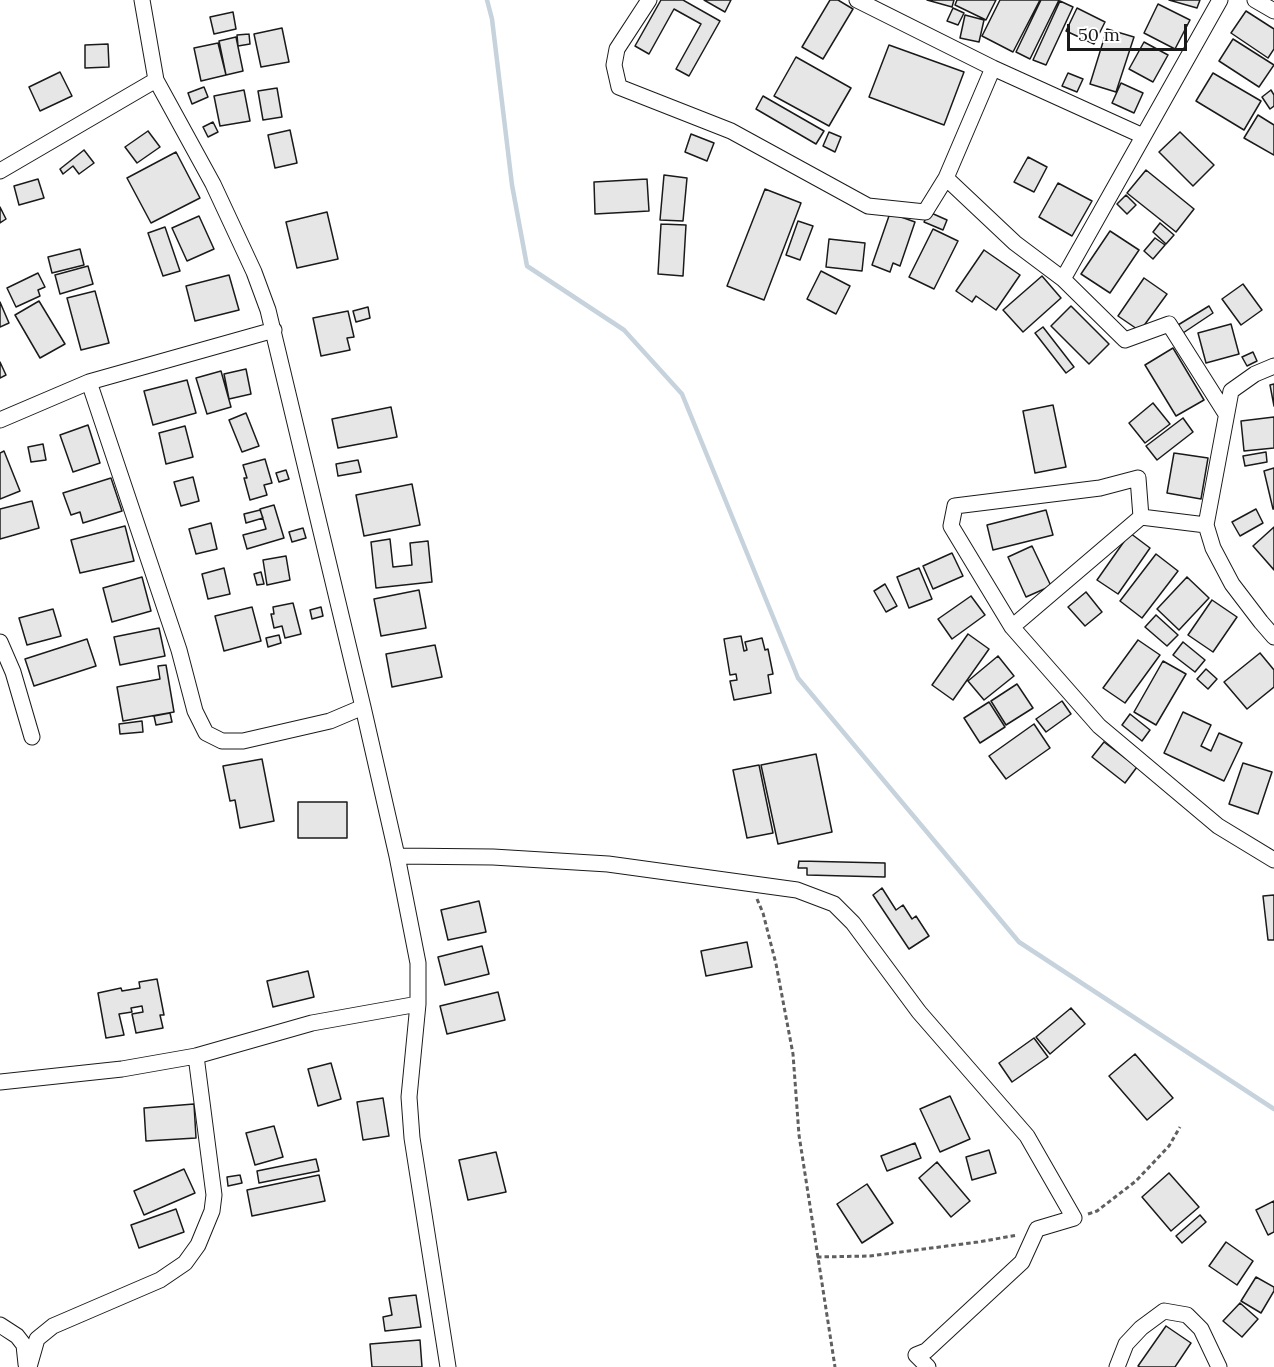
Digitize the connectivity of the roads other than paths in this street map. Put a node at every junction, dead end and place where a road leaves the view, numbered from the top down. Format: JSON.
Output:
{"nodes":[{"id":1,"x":142,"y":0,"type":"edge"},
{"id":2,"x":649,"y":0,"type":"edge"},
{"id":3,"x":857,"y":0,"type":"edge"},
{"id":4,"x":1220,"y":0,"type":"edge"},
{"id":5,"x":1255,"y":0,"type":"edge"},
{"id":6,"x":1274,"y":12,"type":"edge"},
{"id":7,"x":993,"y":68,"type":"junction"},
{"id":8,"x":156,"y":80,"type":"junction"},
{"id":9,"x":1143,"y":136,"type":"junction"},
{"id":10,"x":0,"y":171,"type":"edge"},
{"id":11,"x":946,"y":178,"type":"junction"},
{"id":12,"x":1063,"y":279,"type":"junction"},
{"id":13,"x":274,"y":330,"type":"junction"},
{"id":14,"x":1274,"y":366,"type":"edge"},
{"id":15,"x":89,"y":382,"type":"junction"},
{"id":16,"x":1226,"y":414,"type":"junction"},
{"id":17,"x":0,"y":420,"type":"edge"},
{"id":18,"x":1141,"y":517,"type":"junction"},
{"id":19,"x":1206,"y":525,"type":"junction"},
{"id":20,"x":1012,"y":627,"type":"junction"},
{"id":21,"x":1274,"y":636,"type":"edge"},
{"id":22,"x":0,"y":642,"type":"edge"},
{"id":23,"x":363,"y":707,"type":"junction"},
{"id":24,"x":32,"y":737,"type":"dead end"},
{"id":25,"x":397,"y":856,"type":"junction"},
{"id":26,"x":1274,"y":860,"type":"edge"},
{"id":27,"x":418,"y":1005,"type":"junction"},
{"id":28,"x":196,"y":1056,"type":"junction"},
{"id":29,"x":0,"y":1082,"type":"edge"},
{"id":30,"x":0,"y":1325,"type":"edge"},
{"id":31,"x":28,"y":1367,"type":"edge"},
{"id":32,"x":448,"y":1367,"type":"edge"},
{"id":33,"x":928,"y":1367,"type":"edge"},
{"id":34,"x":1117,"y":1367,"type":"edge"},
{"id":35,"x":1219,"y":1367,"type":"edge"}],
"edges":[{"from":1,"to":8,"type":"street"},
{"from":2,"to":11,"type":"street"},
{"from":3,"to":7,"type":"street"},
{"from":4,"to":9,"type":"street"},
{"from":5,"to":6,"type":"street"},
{"from":7,"to":9,"type":"street"},
{"from":7,"to":11,"type":"street"},
{"from":8,"to":10,"type":"street"},
{"from":8,"to":13,"type":"street"},
{"from":9,"to":12,"type":"street"},
{"from":11,"to":12,"type":"street"},
{"from":12,"to":16,"type":"street"},
{"from":13,"to":15,"type":"street"},
{"from":13,"to":23,"type":"street"},
{"from":14,"to":16,"type":"street"},
{"from":15,"to":17,"type":"street"},
{"from":15,"to":23,"type":"street"},
{"from":16,"to":19,"type":"street"},
{"from":18,"to":19,"type":"street"},
{"from":18,"to":20,"type":"street"},
{"from":18,"to":20,"type":"street"},
{"from":19,"to":21,"type":"street"},
{"from":20,"to":26,"type":"street"},
{"from":22,"to":24,"type":"street"},
{"from":23,"to":25,"type":"street"},
{"from":25,"to":27,"type":"street"},
{"from":25,"to":33,"type":"street"},
{"from":27,"to":28,"type":"street"},
{"from":27,"to":32,"type":"street"},
{"from":28,"to":29,"type":"street"},
{"from":28,"to":31,"type":"street"},
{"from":30,"to":31,"type":"street"},
{"from":34,"to":35,"type":"street"}]}
